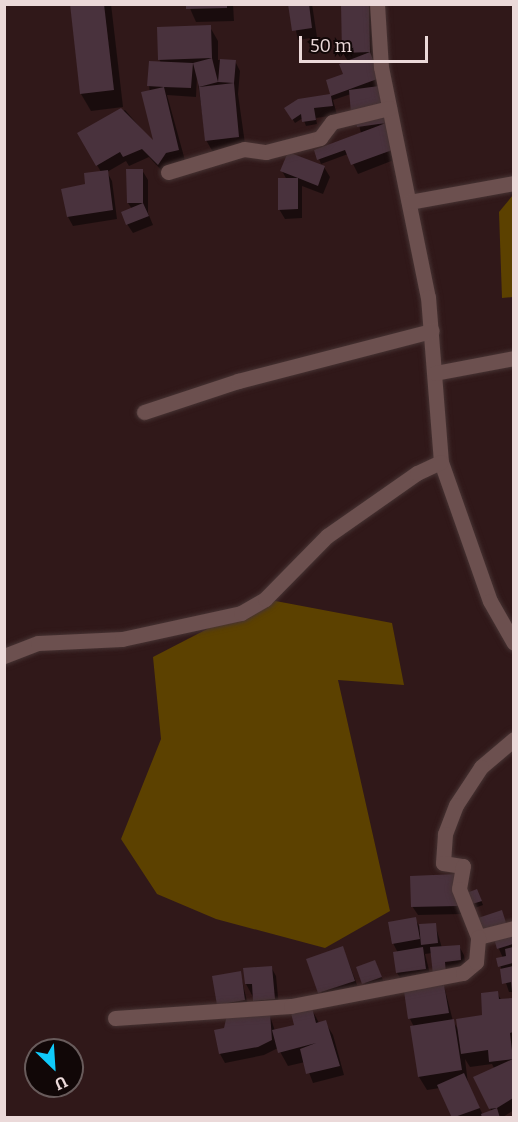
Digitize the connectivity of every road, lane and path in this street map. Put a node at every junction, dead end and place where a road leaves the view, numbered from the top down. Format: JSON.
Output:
{"nodes":[{"id":1,"x":377,"y":4,"type":"edge"},
{"id":2,"x":389,"y":108,"type":"junction"},
{"id":3,"x":168,"y":172,"type":"dead end"},
{"id":4,"x":513,"y":183,"type":"edge"},
{"id":5,"x":409,"y":202,"type":"junction"},
{"id":6,"x":432,"y":331,"type":"junction"},
{"id":7,"x":513,"y":358,"type":"edge"},
{"id":8,"x":435,"y":372,"type":"junction"},
{"id":9,"x":144,"y":412,"type":"dead end"},
{"id":10,"x":441,"y":462,"type":"junction"},
{"id":11,"x":513,"y":643,"type":"edge"},
{"id":12,"x":4,"y":656,"type":"edge"},
{"id":13,"x":513,"y":739,"type":"edge"},
{"id":14,"x":513,"y":928,"type":"edge"},
{"id":15,"x":478,"y":937,"type":"junction"},
{"id":16,"x":115,"y":1018,"type":"dead end"}],
"edges":[{"from":1,"to":2,"type":"street"},
{"from":2,"to":3,"type":"street"},
{"from":2,"to":5,"type":"street"},
{"from":4,"to":5,"type":"street"},
{"from":5,"to":6,"type":"street"},
{"from":6,"to":8,"type":"street"},
{"from":6,"to":9,"type":"street"},
{"from":7,"to":8,"type":"street"},
{"from":8,"to":10,"type":"street"},
{"from":10,"to":11,"type":"street"},
{"from":10,"to":12,"type":"street"},
{"from":13,"to":15,"type":"street"},
{"from":14,"to":15,"type":"street"},
{"from":15,"to":16,"type":"street"}]}
